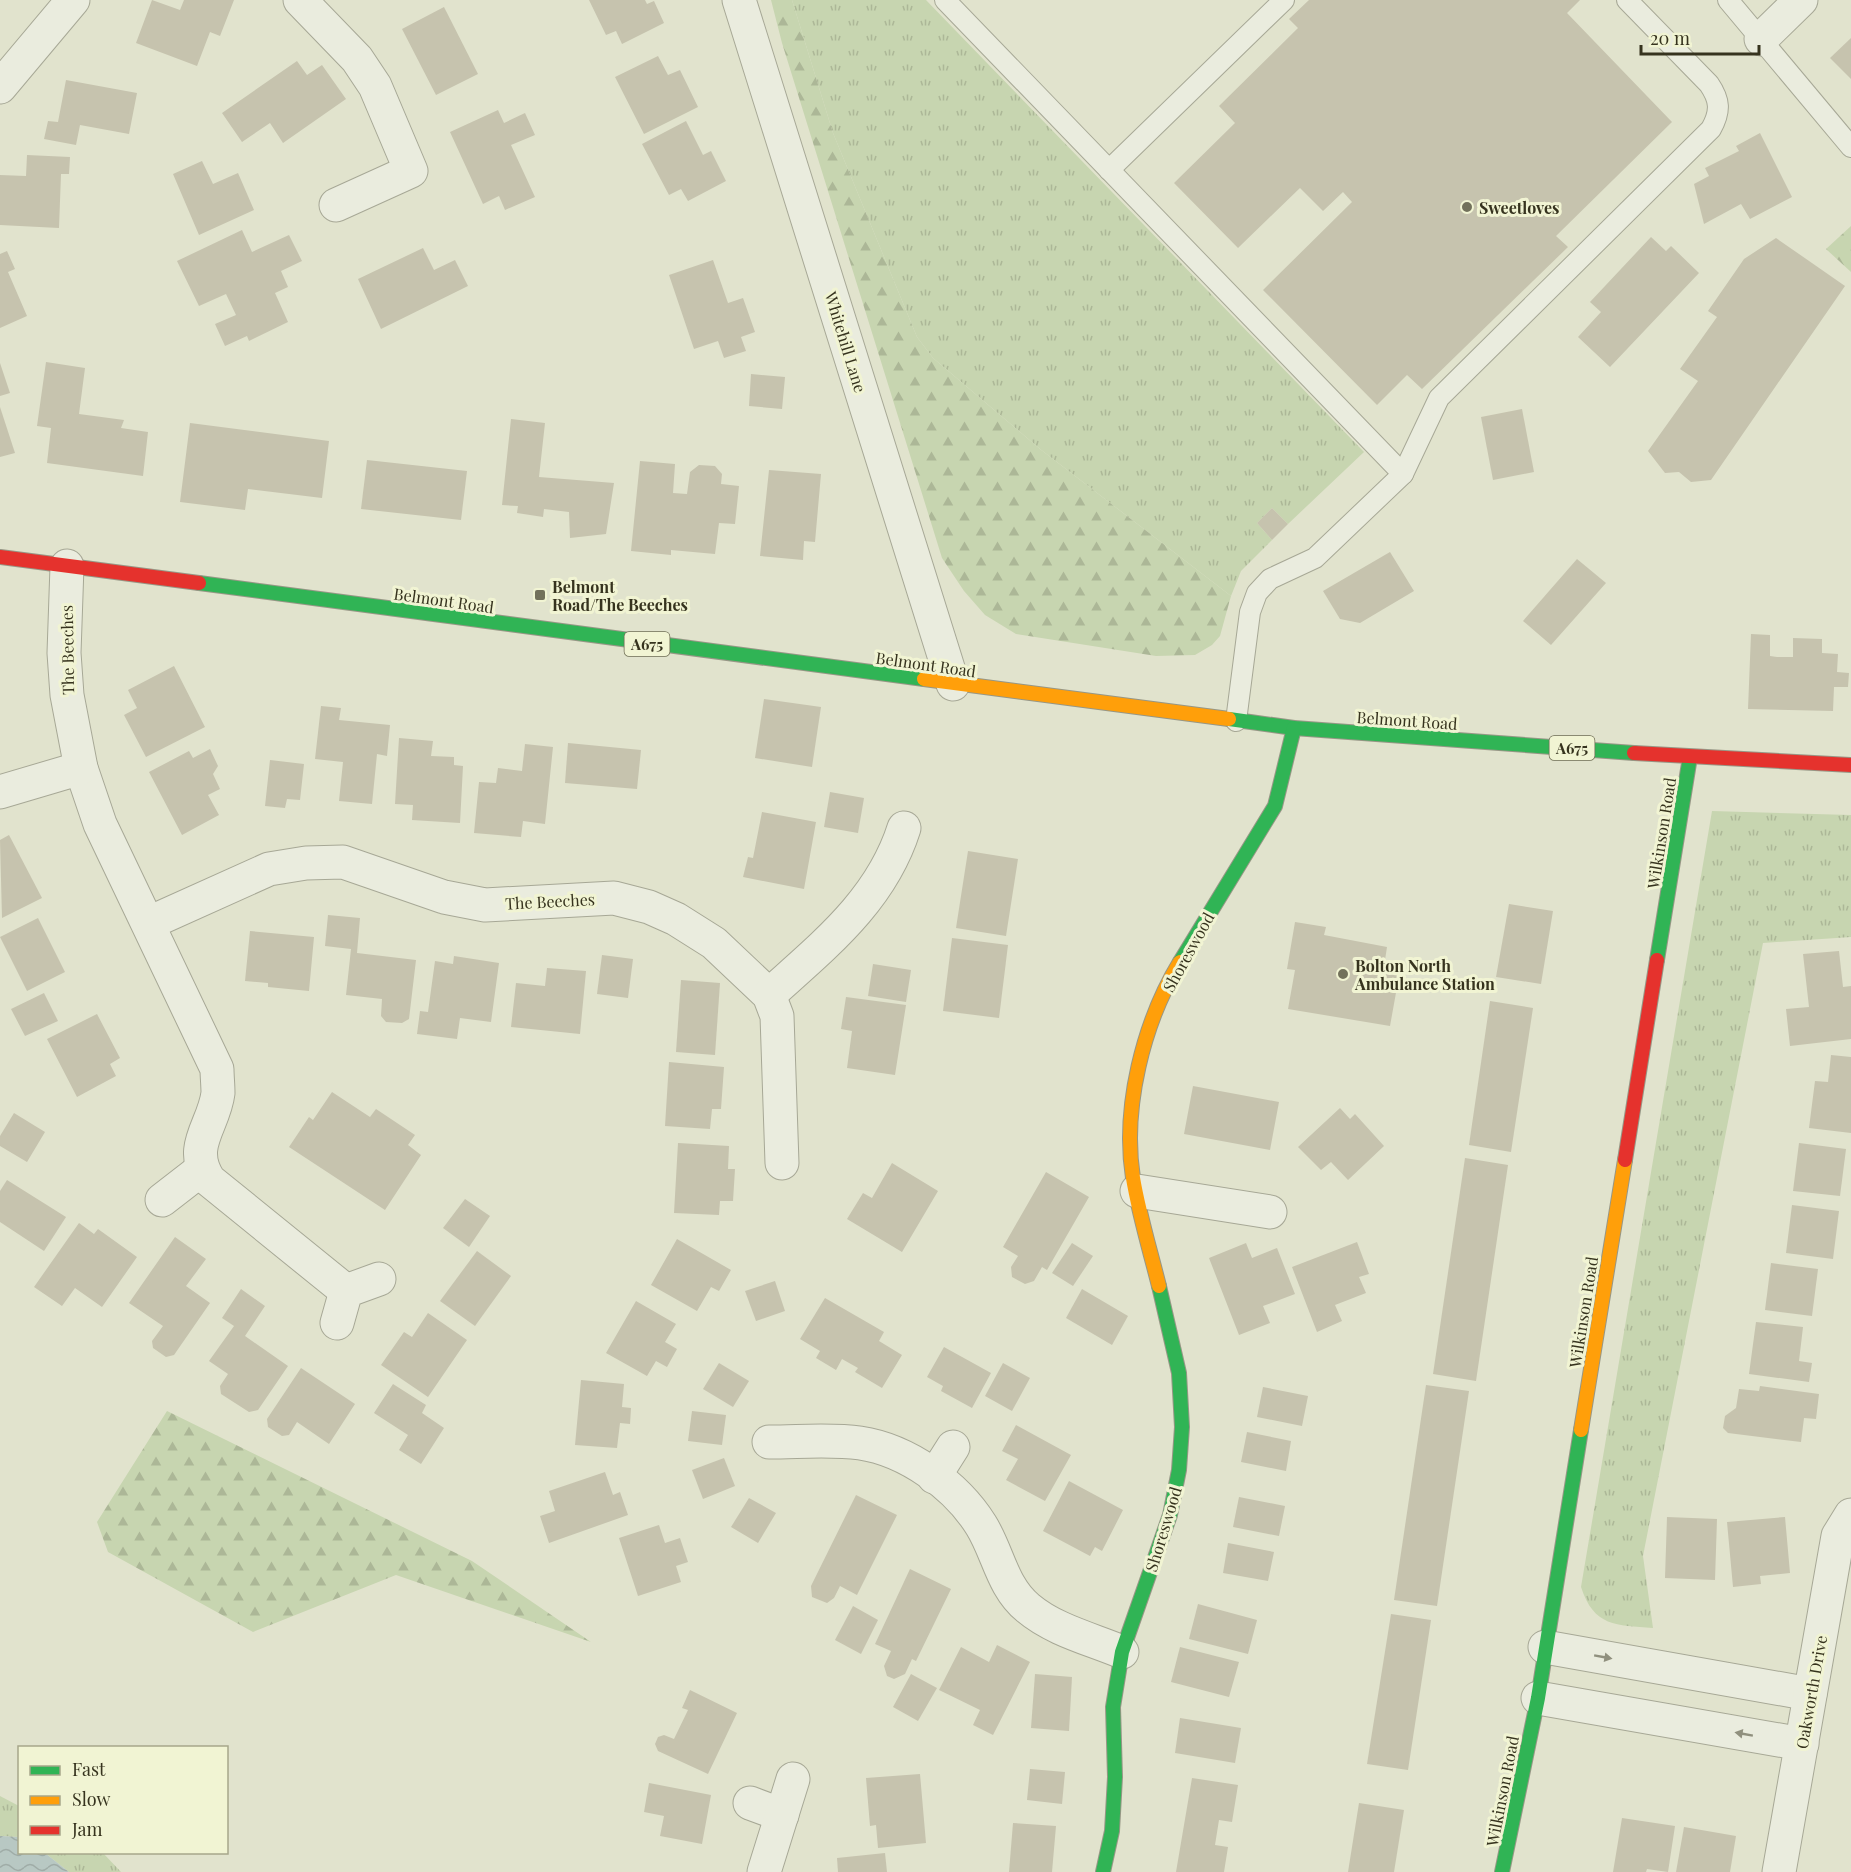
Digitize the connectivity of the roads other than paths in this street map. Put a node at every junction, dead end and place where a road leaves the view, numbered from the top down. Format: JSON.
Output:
{"nodes":[{"id":1,"x":73,"y":0,"type":"edge"},
{"id":2,"x":300,"y":0,"type":"edge"},
{"id":3,"x":739,"y":0,"type":"edge"},
{"id":4,"x":945,"y":0,"type":"edge"},
{"id":5,"x":1284,"y":0,"type":"edge"},
{"id":6,"x":1627,"y":0,"type":"edge"},
{"id":7,"x":1728,"y":0,"type":"edge"},
{"id":8,"x":1801,"y":0,"type":"edge"},
{"id":9,"x":1761,"y":39,"type":"junction"},
{"id":10,"x":0,"y":87,"type":"edge"},
{"id":11,"x":1851,"y":147,"type":"edge"},
{"id":12,"x":1109,"y":170,"type":"junction"},
{"id":13,"x":336,"y":205,"type":"dead end"},
{"id":14,"x":1403,"y":474,"type":"junction"},
{"id":15,"x":0,"y":558,"type":"edge"},
{"id":16,"x":67,"y":566,"type":"junction"},
{"id":17,"x":953,"y":684,"type":"junction"},
{"id":18,"x":1236,"y":721,"type":"junction"},
{"id":19,"x":1294,"y":728,"type":"junction"},
{"id":20,"x":1690,"y":757,"type":"junction"},
{"id":21,"x":1851,"y":765,"type":"edge"},
{"id":22,"x":81,"y":768,"type":"junction"},
{"id":23,"x":0,"y":792,"type":"edge"},
{"id":24,"x":904,"y":828,"type":"dead end"},
{"id":25,"x":149,"y":923,"type":"junction"},
{"id":26,"x":769,"y":995,"type":"junction"},
{"id":27,"x":782,"y":1163,"type":"dead end"},
{"id":28,"x":202,"y":1169,"type":"junction"},
{"id":29,"x":1137,"y":1191,"type":"junction"},
{"id":30,"x":162,"y":1200,"type":"dead end"},
{"id":31,"x":1270,"y":1212,"type":"dead end"},
{"id":32,"x":379,"y":1279,"type":"dead end"},
{"id":33,"x":346,"y":1291,"type":"junction"},
{"id":34,"x":337,"y":1323,"type":"dead end"},
{"id":35,"x":769,"y":1442,"type":"dead end"},
{"id":36,"x":953,"y":1447,"type":"dead end"},
{"id":37,"x":934,"y":1477,"type":"junction"},
{"id":38,"x":1851,"y":1515,"type":"edge"},
{"id":39,"x":1545,"y":1647,"type":"junction"},
{"id":40,"x":1122,"y":1652,"type":"junction"},
{"id":41,"x":1810,"y":1694,"type":"junction"},
{"id":42,"x":1538,"y":1698,"type":"junction"},
{"id":43,"x":1802,"y":1744,"type":"junction"},
{"id":44,"x":793,"y":1779,"type":"dead end"},
{"id":45,"x":750,"y":1803,"type":"dead end"},
{"id":46,"x":782,"y":1815,"type":"junction"},
{"id":47,"x":764,"y":1872,"type":"edge"},
{"id":48,"x":1103,"y":1872,"type":"edge"},
{"id":49,"x":1503,"y":1872,"type":"edge"},
{"id":50,"x":1779,"y":1872,"type":"edge"}],
"edges":[{"from":1,"to":10,"type":"street"},
{"from":2,"to":13,"type":"street"},
{"from":3,"to":17,"type":"street","name":"Whitehill Lane"},
{"from":4,"to":12,"type":"lane"},
{"from":5,"to":12,"type":"lane"},
{"from":6,"to":14,"type":"lane"},
{"from":7,"to":9,"type":"lane"},
{"from":8,"to":9,"type":"street"},
{"from":9,"to":11,"type":"lane"},
{"from":12,"to":14,"type":"lane"},
{"from":14,"to":18,"type":"lane"},
{"from":15,"to":16,"type":"street","name":"Belmont Road","number":"A675"},
{"from":16,"to":17,"type":"street","name":"Belmont Road","number":"A675"},
{"from":16,"to":22,"type":"street","name":"The Beeches"},
{"from":17,"to":18,"type":"street","name":"Belmont Road","number":"A675"},
{"from":18,"to":19,"type":"street","name":"Belmont Road","number":"A675"},
{"from":19,"to":20,"type":"street","name":"Belmont Road","number":"A675"},
{"from":19,"to":29,"type":"street","name":"Shoreswood"},
{"from":20,"to":21,"type":"street","name":"Belmont Road","number":"A675"},
{"from":20,"to":39,"type":"street","name":"Wilkinson Road"},
{"from":22,"to":23,"type":"street"},
{"from":22,"to":25,"type":"street","name":"The Beeches"},
{"from":24,"to":26,"type":"street"},
{"from":25,"to":26,"type":"street","name":"The Beeches"},
{"from":25,"to":28,"type":"street","name":"The Beeches"},
{"from":26,"to":27,"type":"street","name":"The Beeches"},
{"from":28,"to":30,"type":"street"},
{"from":28,"to":33,"type":"street"},
{"from":29,"to":31,"type":"street"},
{"from":29,"to":40,"type":"street","name":"Shoreswood"},
{"from":32,"to":33,"type":"street"},
{"from":33,"to":34,"type":"street"},
{"from":35,"to":37,"type":"street"},
{"from":36,"to":37,"type":"street"},
{"from":37,"to":40,"type":"street"},
{"from":38,"to":41,"type":"street","name":"Oakworth Drive"},
{"from":39,"to":41,"type":"street","one_way":true},
{"from":39,"to":42,"type":"street","name":"Wilkinson Road"},
{"from":40,"to":48,"type":"street","name":"Shoreswood"},
{"from":41,"to":43,"type":"street","name":"Oakworth Drive"},
{"from":43,"to":42,"type":"street","one_way":true},
{"from":42,"to":49,"type":"street","name":"Wilkinson Road"},
{"from":43,"to":50,"type":"street","name":"Oakworth Drive"},
{"from":44,"to":46,"type":"street"},
{"from":45,"to":46,"type":"street"},
{"from":46,"to":47,"type":"street"}]}
